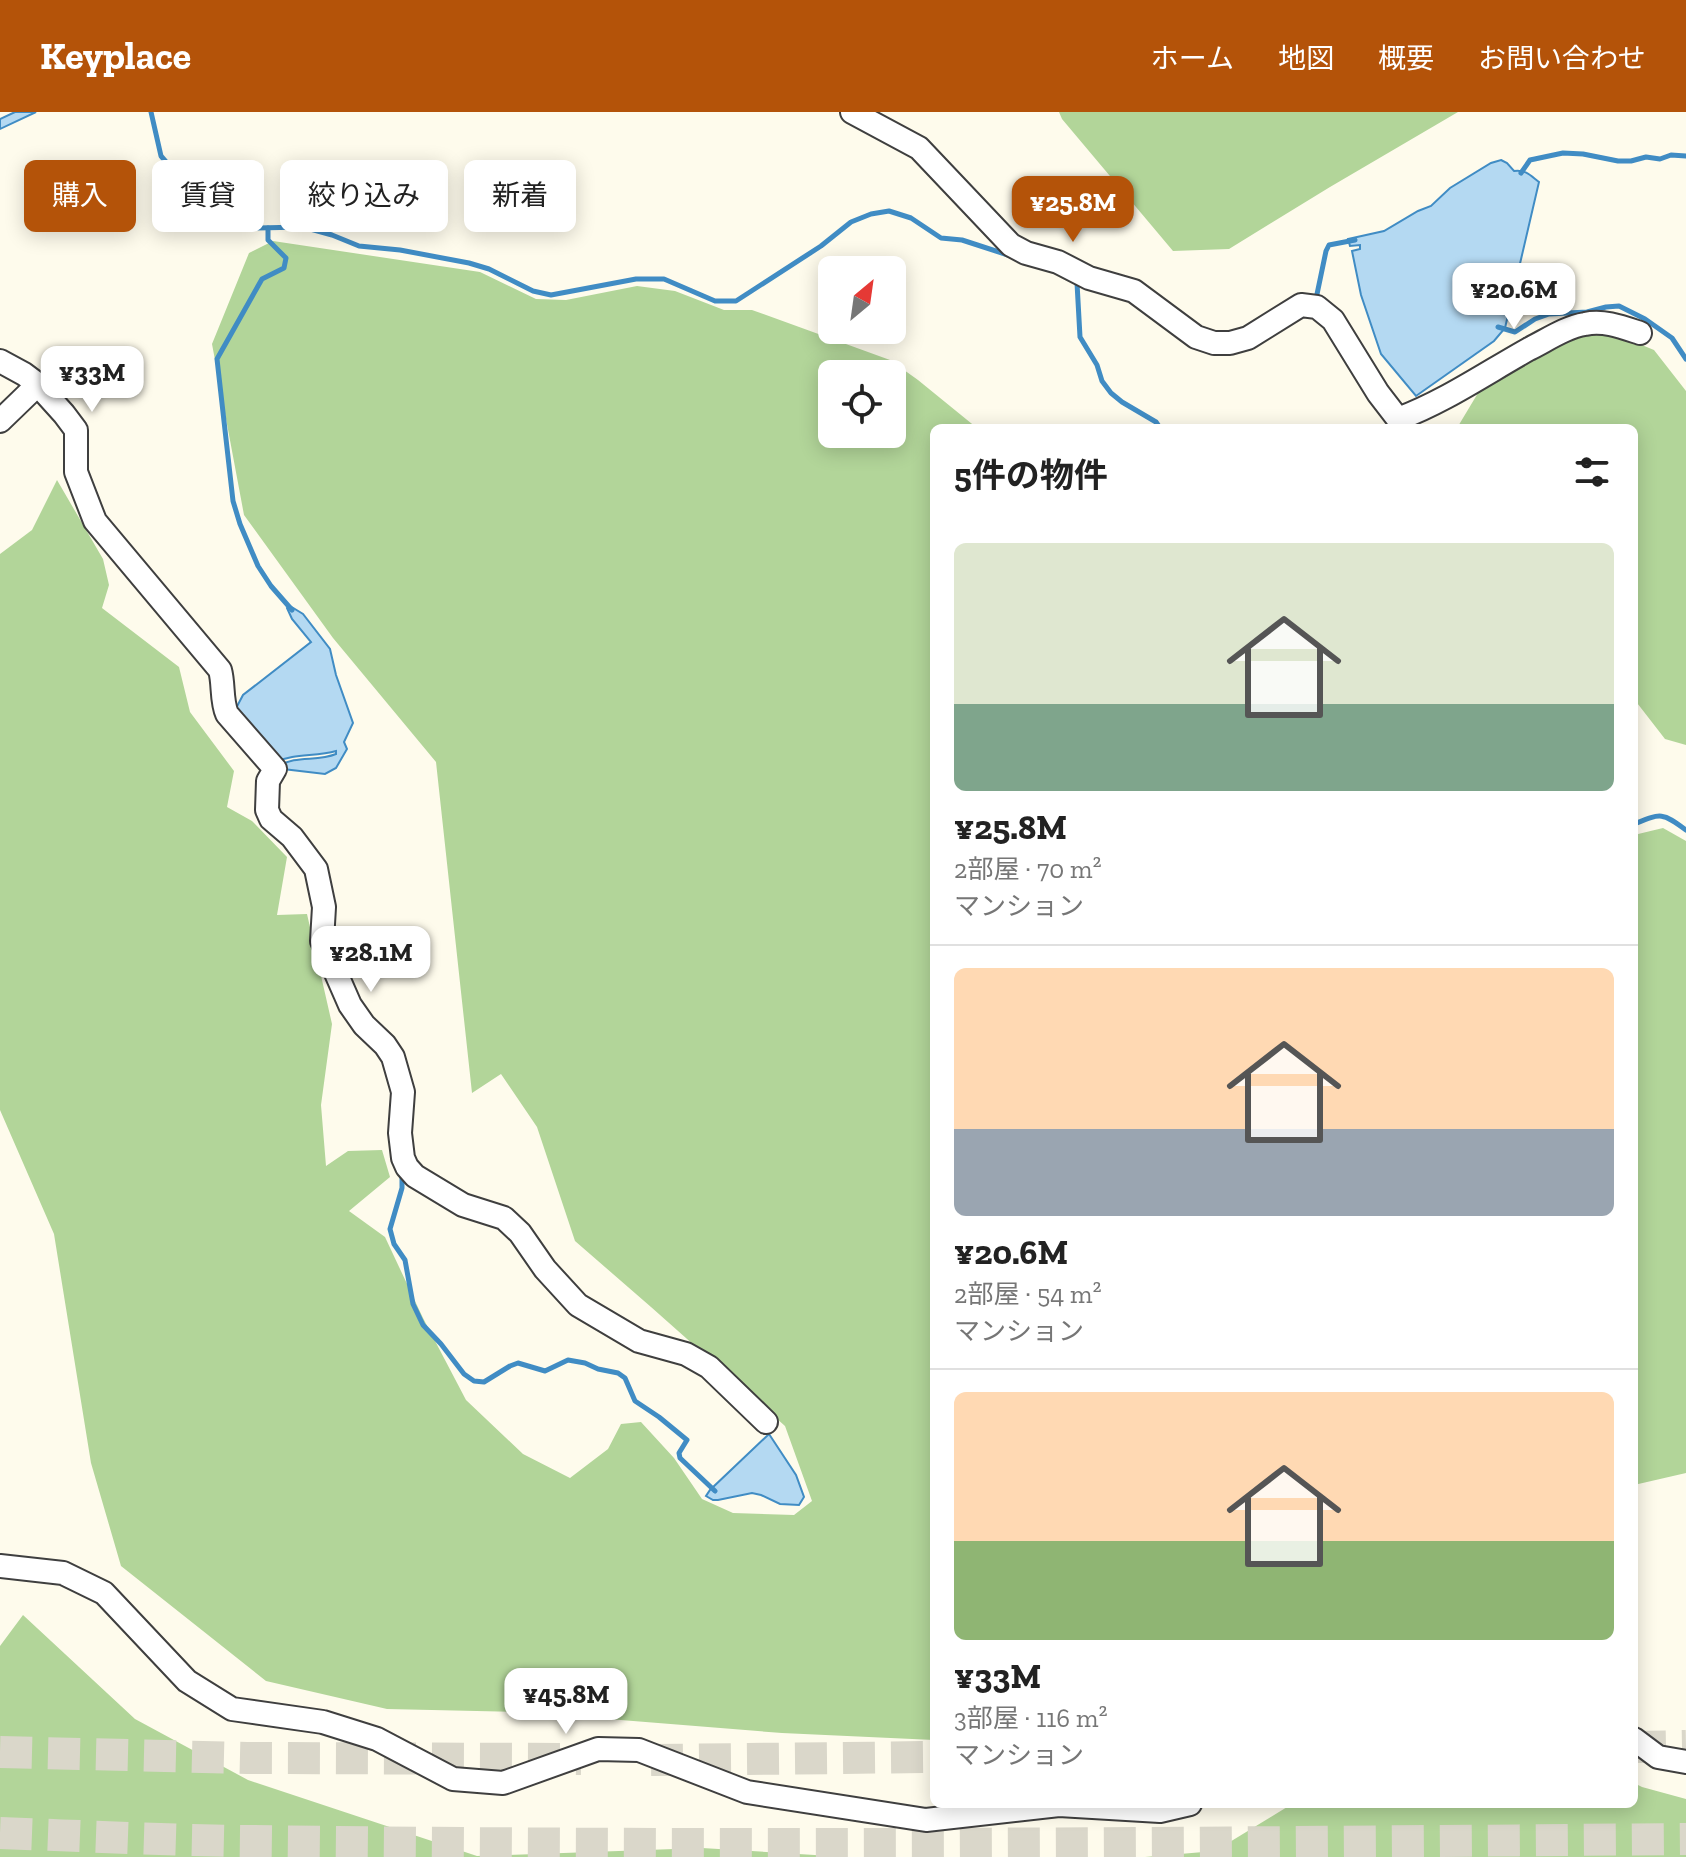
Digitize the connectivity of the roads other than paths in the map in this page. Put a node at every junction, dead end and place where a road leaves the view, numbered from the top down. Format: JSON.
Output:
{"nodes":[{"id":1,"x":852,"y":112,"type":"edge"},
{"id":2,"x":1640,"y":333,"type":"dead end"},
{"id":3,"x":0,"y":361,"type":"edge"},
{"id":4,"x":36,"y":383,"type":"junction"},
{"id":5,"x":0,"y":421,"type":"edge"},
{"id":6,"x":766,"y":1422,"type":"dead end"},
{"id":7,"x":0,"y":1566,"type":"edge"},
{"id":8,"x":1638,"y":1742,"type":"edge"},
{"id":9,"x":1686,"y":1762,"type":"edge"},
{"id":10,"x":1032,"y":1808,"type":"edge"},
{"id":11,"x":1110,"y":1808,"type":"edge"},
{"id":12,"x":1173,"y":1808,"type":"edge"}],
"edges":[{"from":1,"to":2,"type":"street"},
{"from":3,"to":4,"type":"street"},
{"from":4,"to":5,"type":"street"},
{"from":4,"to":6,"type":"street"},
{"from":7,"to":10,"type":"street"},
{"from":8,"to":9,"type":"street"},
{"from":11,"to":12,"type":"street"}]}
